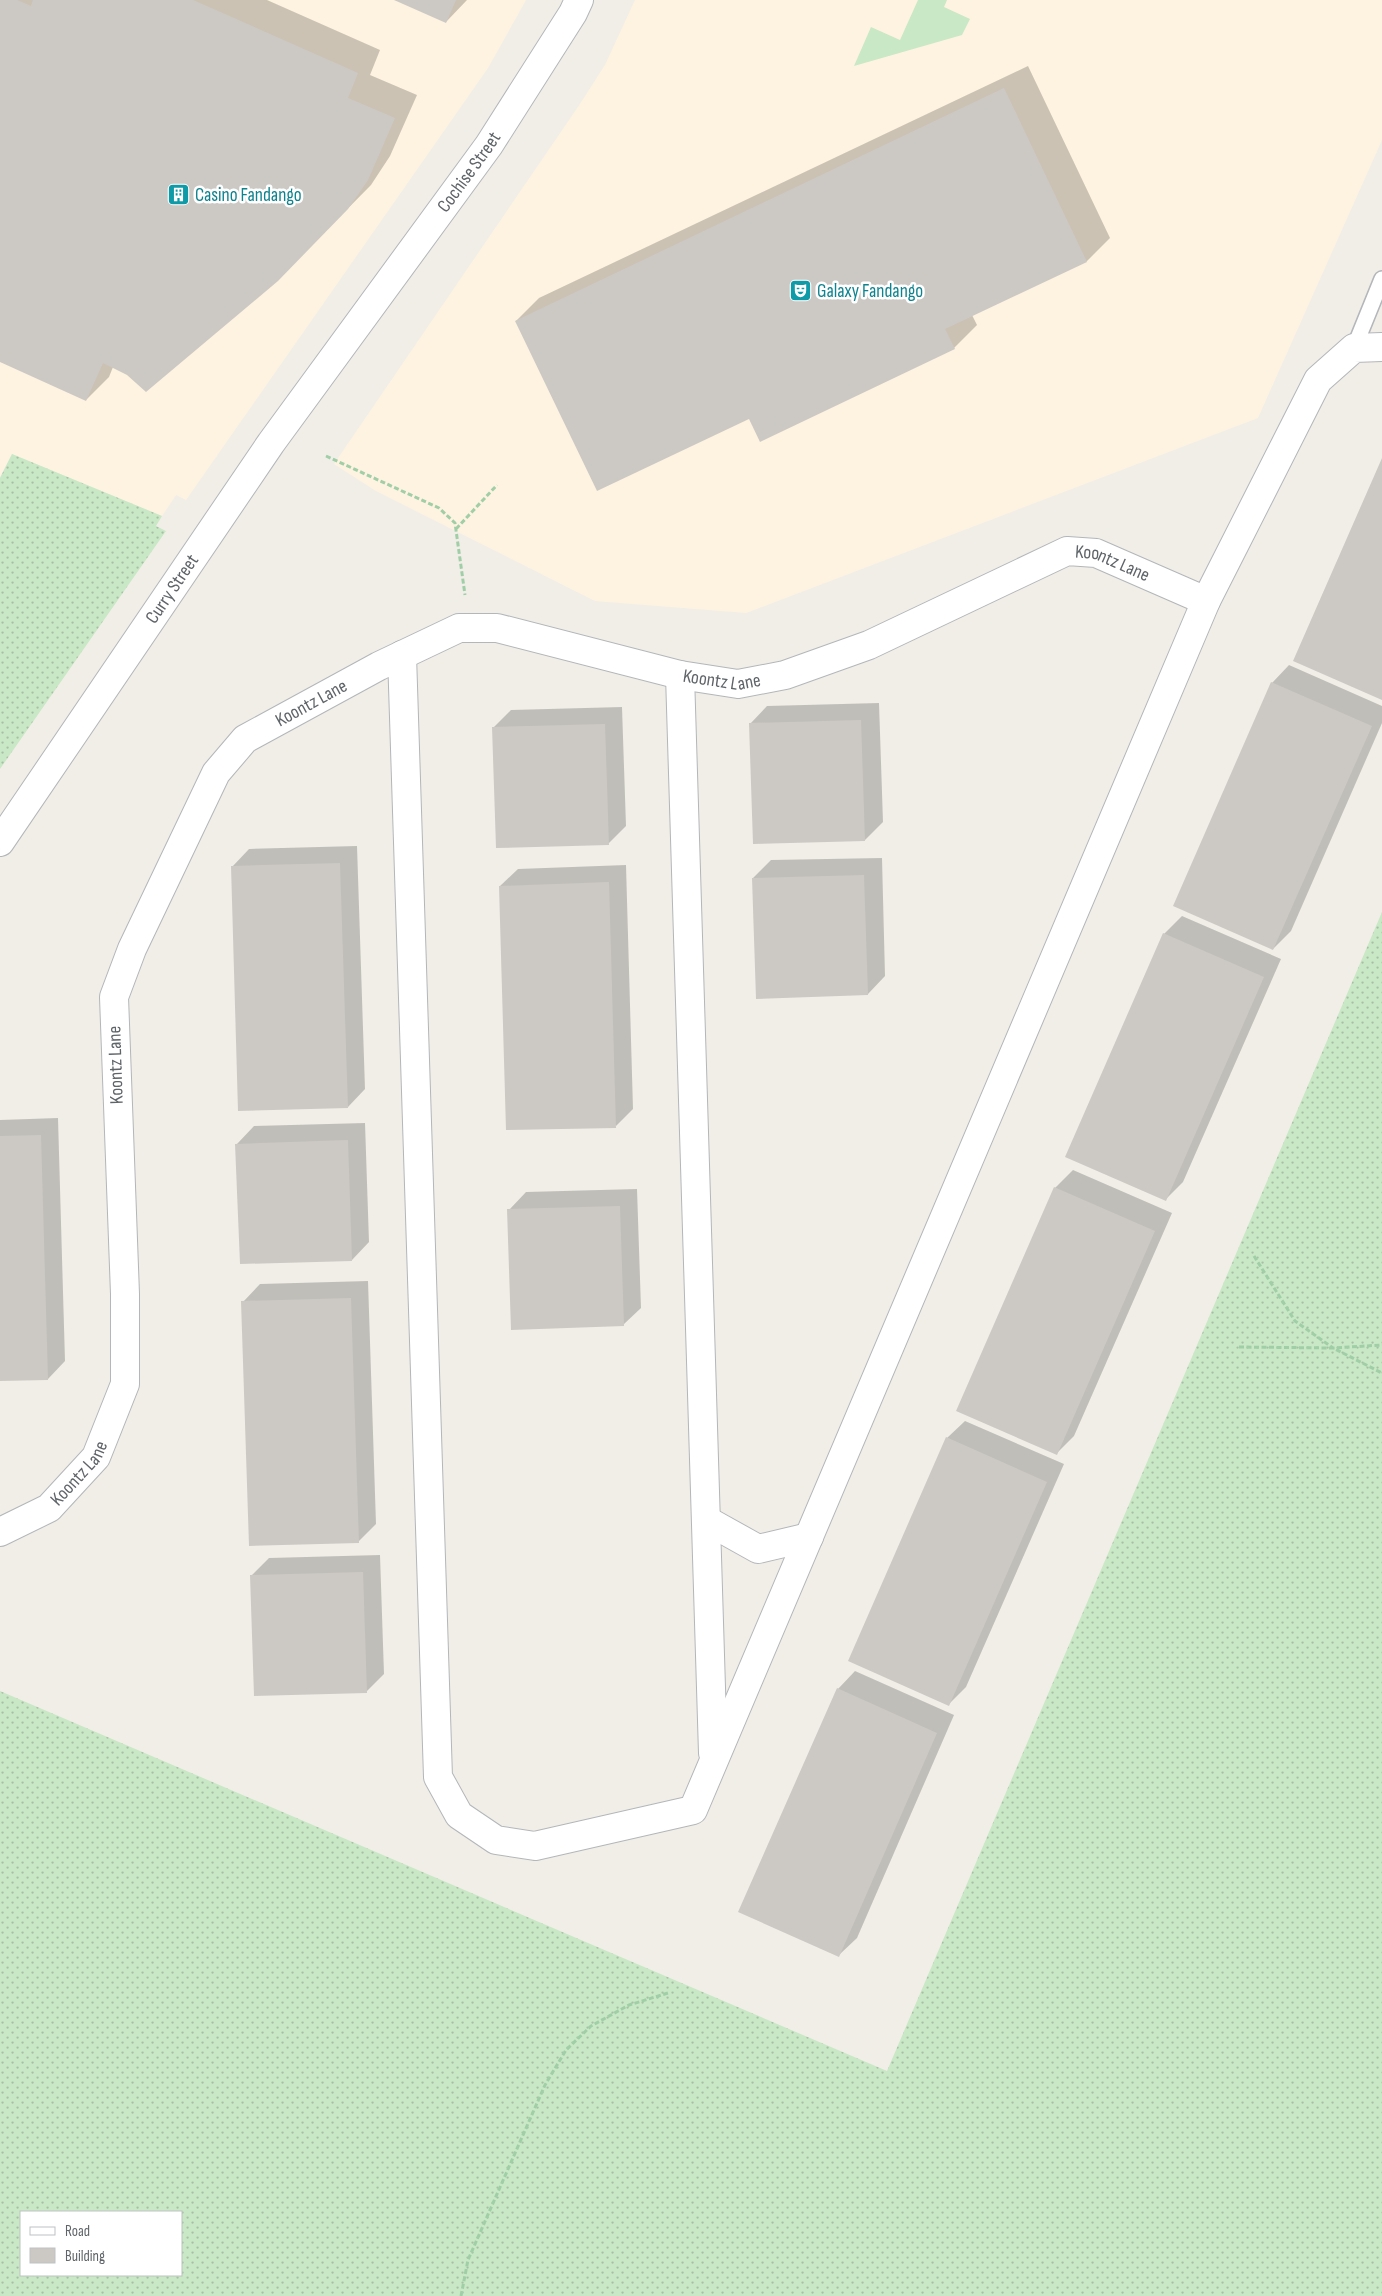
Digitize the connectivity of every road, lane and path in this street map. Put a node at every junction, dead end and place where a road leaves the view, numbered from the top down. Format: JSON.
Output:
{"nodes":[{"id":1,"x":579,"y":0,"type":"edge"},
{"id":2,"x":1382,"y":279,"type":"edge"},
{"id":3,"x":348,"y":338,"type":"joint"},
{"id":4,"x":1382,"y":347,"type":"edge"},
{"id":5,"x":1354,"y":348,"type":"junction"},
{"id":6,"x":326,"y":456,"type":"dead end"},
{"id":7,"x":498,"y":485,"type":"dead end"},
{"id":8,"x":456,"y":529,"type":"junction"},
{"id":9,"x":1206,"y":601,"type":"junction"},
{"id":10,"x":466,"y":604,"type":"dead end"},
{"id":11,"x":402,"y":655,"type":"junction"},
{"id":12,"x":680,"y":675,"type":"junction"},
{"id":13,"x":0,"y":842,"type":"edge"},
{"id":14,"x":1254,"y":1256,"type":"dead end"},
{"id":15,"x":1382,"y":1345,"type":"edge"},
{"id":16,"x":1239,"y":1346,"type":"dead end"},
{"id":17,"x":1333,"y":1348,"type":"junction"},
{"id":18,"x":1382,"y":1373,"type":"edge"},
{"id":19,"x":706,"y":1520,"type":"junction"},
{"id":20,"x":0,"y":1532,"type":"edge"},
{"id":21,"x":809,"y":1537,"type":"junction"},
{"id":22,"x":713,"y":1762,"type":"junction"},
{"id":23,"x":668,"y":1993,"type":"dead end"},
{"id":24,"x":461,"y":2296,"type":"edge"}],
"edges":[{"from":1,"to":3,"type":"street","name":"Cochise Street"},
{"from":2,"to":5,"type":"lane"},
{"from":3,"to":13,"type":"street","name":"Curry Street"},
{"from":4,"to":5,"type":"street"},
{"from":5,"to":9,"type":"street"},
{"from":6,"to":8,"type":"path"},
{"from":7,"to":8,"type":"path"},
{"from":8,"to":10,"type":"path"},
{"from":9,"to":12,"type":"street","name":"Koontz Lane"},
{"from":9,"to":21,"type":"street"},
{"from":11,"to":12,"type":"street","name":"Koontz Lane"},
{"from":11,"to":20,"type":"street","name":"Koontz Lane"},
{"from":11,"to":22,"type":"street"},
{"from":12,"to":19,"type":"street"},
{"from":14,"to":17,"type":"path"},
{"from":15,"to":17,"type":"path"},
{"from":16,"to":17,"type":"path"},
{"from":17,"to":18,"type":"path"},
{"from":19,"to":21,"type":"street"},
{"from":19,"to":22,"type":"street"},
{"from":21,"to":22,"type":"street"},
{"from":23,"to":24,"type":"path"}]}
